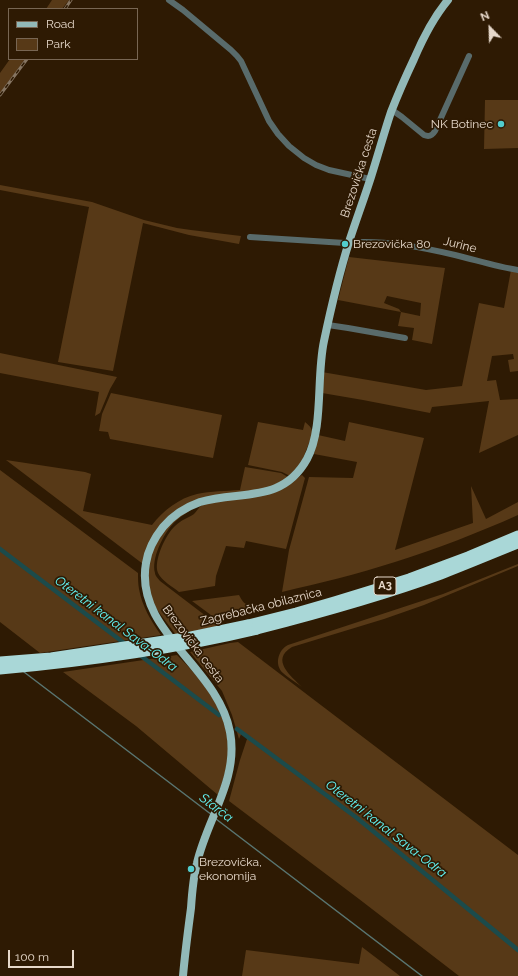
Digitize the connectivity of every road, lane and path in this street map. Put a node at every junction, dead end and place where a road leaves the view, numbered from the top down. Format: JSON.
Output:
{"nodes":[{"id":1,"x":169,"y":0,"type":"edge"},
{"id":2,"x":448,"y":0,"type":"edge"},
{"id":3,"x":469,"y":56,"type":"dead end"},
{"id":4,"x":392,"y":110,"type":"junction"},
{"id":5,"x":370,"y":179,"type":"junction"},
{"id":6,"x":250,"y":237,"type":"dead end"},
{"id":7,"x":349,"y":242,"type":"junction"},
{"id":8,"x":518,"y":270,"type":"edge"},
{"id":9,"x":328,"y":326,"type":"junction"},
{"id":10,"x":405,"y":338,"type":"dead end"},
{"id":11,"x":518,"y":535,"type":"edge"},
{"id":12,"x":518,"y":544,"type":"edge"},
{"id":13,"x":0,"y":662,"type":"edge"},
{"id":14,"x":0,"y":670,"type":"edge"},
{"id":15,"x":183,"y":976,"type":"edge"}],
"edges":[{"from":1,"to":5,"type":"street"},
{"from":2,"to":4,"type":"main road","name":"Brezovička cesta"},
{"from":3,"to":4,"type":"street"},
{"from":4,"to":5,"type":"main road","name":"Brezovička cesta"},
{"from":5,"to":7,"type":"main road","name":"Brezovička cesta"},
{"from":6,"to":7,"type":"street"},
{"from":7,"to":8,"type":"street","name":"Jurine"},
{"from":7,"to":9,"type":"main road","name":"Brezovička cesta"},
{"from":9,"to":10,"type":"street"},
{"from":9,"to":15,"type":"main road","name":"Brezovička cesta"},
{"from":11,"to":13,"type":"highway","name":"Zagrebačka obilaznica","number":"A3","bridge":true},
{"from":12,"to":14,"type":"highway","name":"Zagrebačka obilaznica","number":"A3","bridge":true}]}
